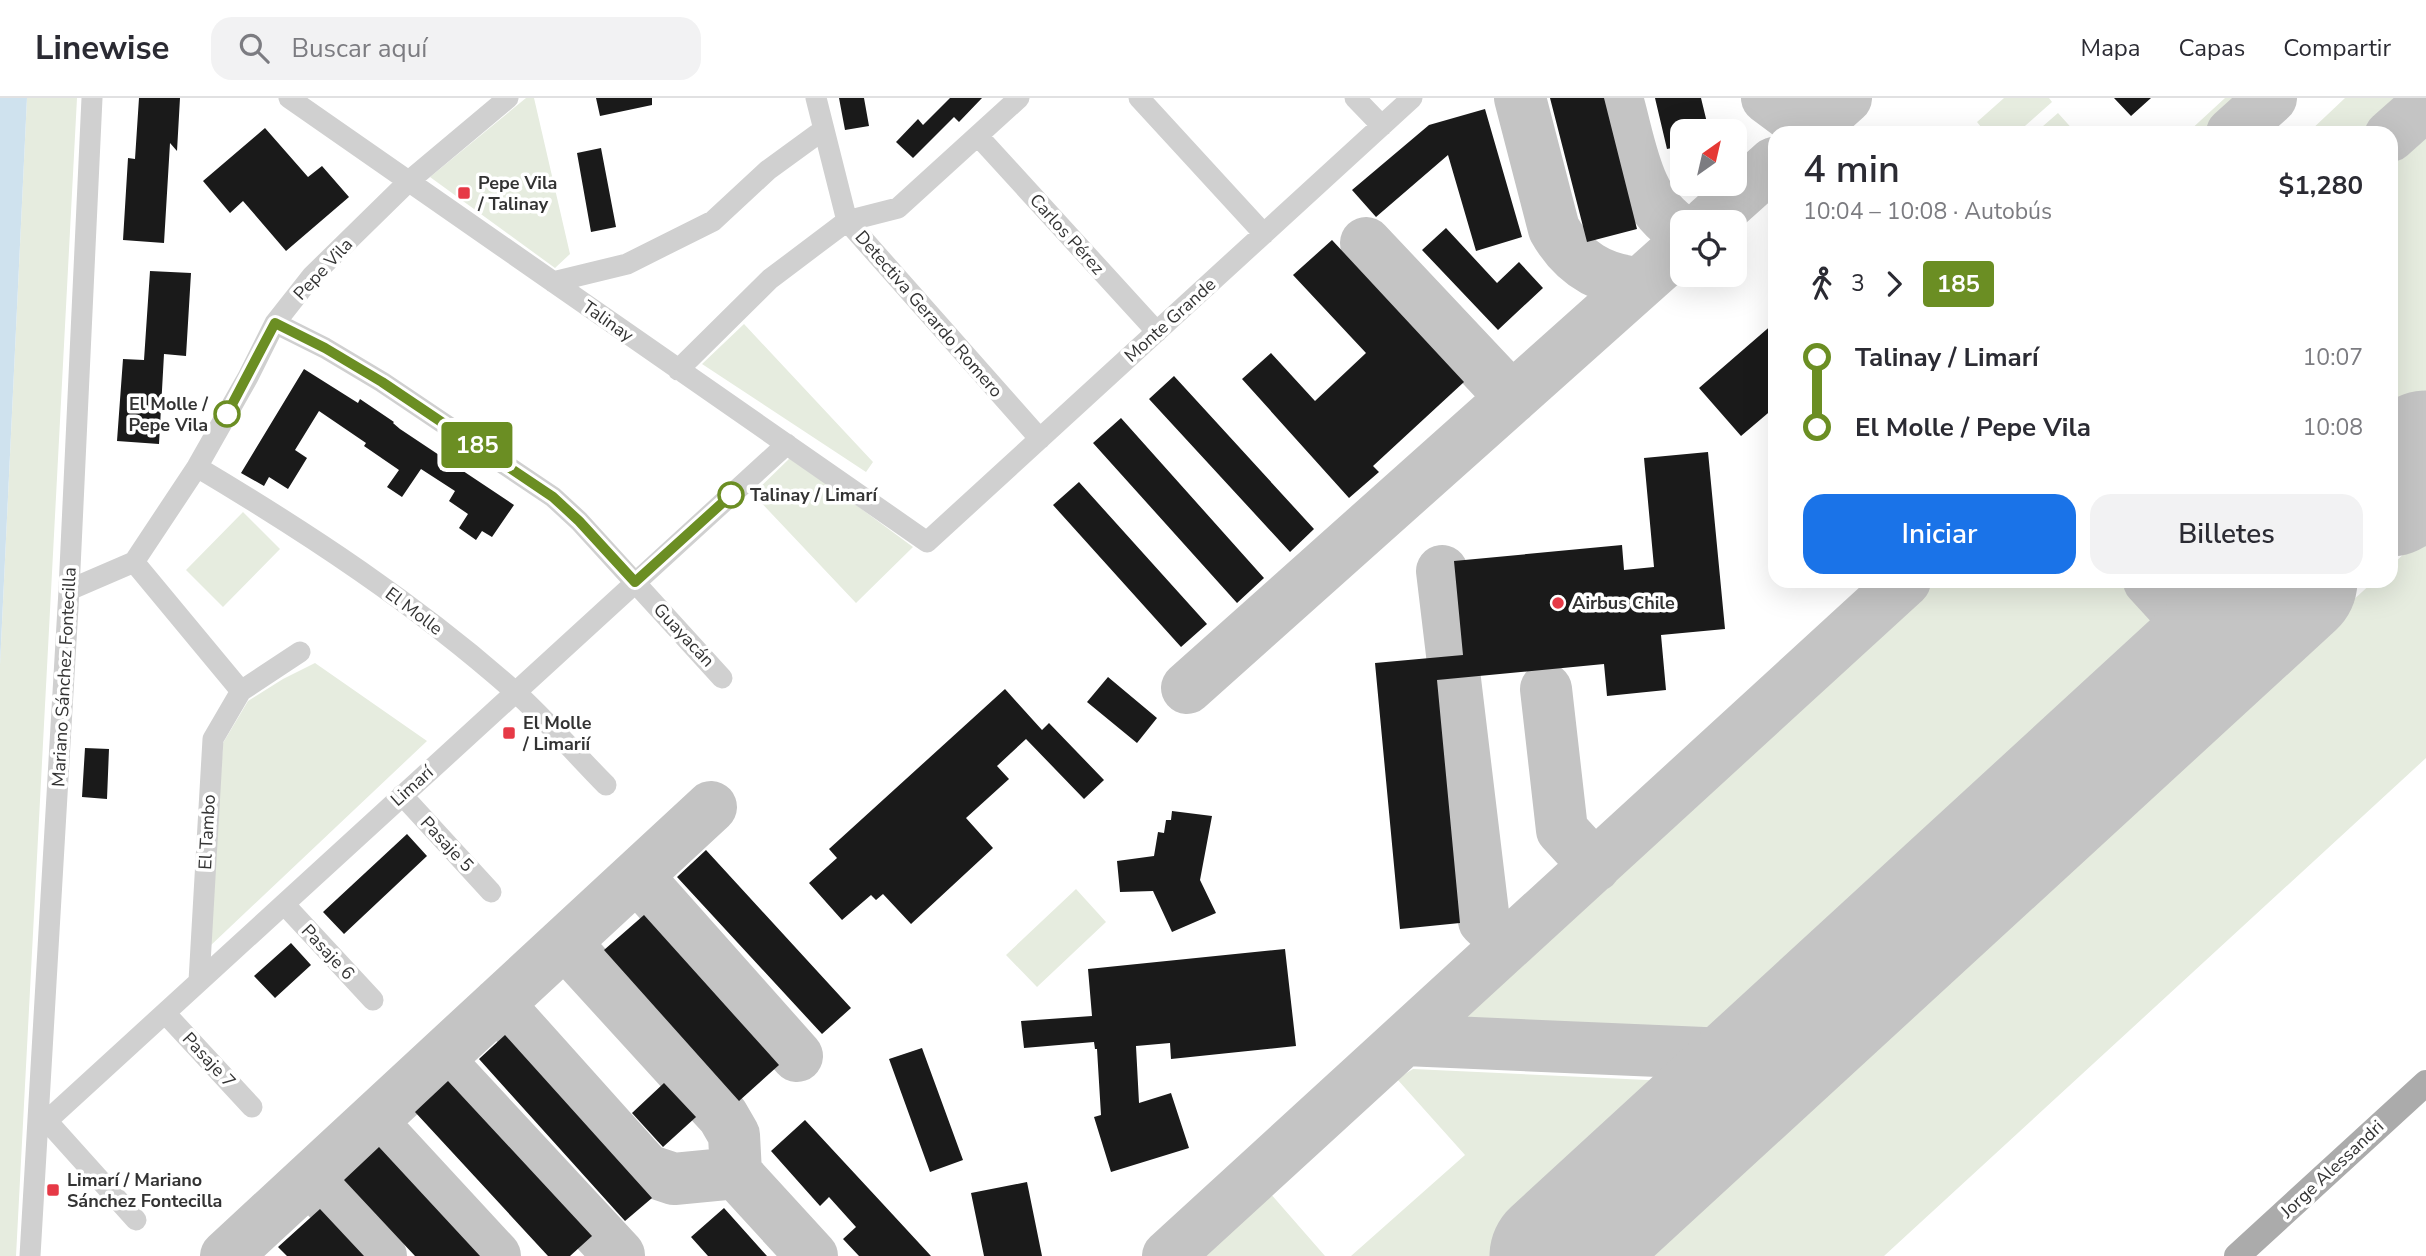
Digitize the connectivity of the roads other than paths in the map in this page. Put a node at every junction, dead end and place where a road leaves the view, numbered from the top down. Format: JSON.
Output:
{"nodes":[{"id":1,"x":92,"y":98,"type":"edge"},
{"id":2,"x":289,"y":98,"type":"edge"},
{"id":3,"x":816,"y":98,"type":"edge"},
{"id":4,"x":1019,"y":98,"type":"edge"},
{"id":5,"x":1139,"y":98,"type":"edge"},
{"id":6,"x":1355,"y":98,"type":"edge"},
{"id":7,"x":1412,"y":98,"type":"edge"},
{"id":8,"x":496,"y":102,"type":"edge"},
{"id":9,"x":1381,"y":126,"type":"junction"},
{"id":10,"x":823,"y":130,"type":"junction"},
{"id":11,"x":978,"y":136,"type":"junction"},
{"id":12,"x":409,"y":181,"type":"junction"},
{"id":13,"x":847,"y":221,"type":"junction"},
{"id":14,"x":1264,"y":234,"type":"junction"},
{"id":15,"x":553,"y":282,"type":"junction"},
{"id":16,"x":275,"y":323,"type":"junction"},
{"id":17,"x":1157,"y":332,"type":"junction"},
{"id":18,"x":678,"y":370,"type":"junction"},
{"id":19,"x":1040,"y":439,"type":"junction"},
{"id":20,"x":787,"y":444,"type":"junction"},
{"id":21,"x":197,"y":467,"type":"junction"},
{"id":22,"x":927,"y":542,"type":"joint"},
{"id":23,"x":134,"y":562,"type":"junction"},
{"id":24,"x":635,"y":582,"type":"junction"},
{"id":25,"x":69,"y":590,"type":"junction"},
{"id":26,"x":300,"y":652,"type":"dead end"},
{"id":27,"x":722,"y":677,"type":"dead end"},
{"id":28,"x":241,"y":691,"type":"junction"},
{"id":29,"x":515,"y":692,"type":"junction"},
{"id":30,"x":606,"y":785,"type":"dead end"},
{"id":31,"x":402,"y":795,"type":"junction"},
{"id":32,"x":491,"y":892,"type":"dead end"},
{"id":33,"x":284,"y":904,"type":"junction"},
{"id":34,"x":199,"y":981,"type":"junction"},
{"id":35,"x":373,"y":1000,"type":"dead end"},
{"id":36,"x":165,"y":1013,"type":"junction"},
{"id":37,"x":2426,"y":1083,"type":"edge"},
{"id":38,"x":252,"y":1107,"type":"dead end"},
{"id":39,"x":43,"y":1125,"type":"junction"},
{"id":40,"x":136,"y":1220,"type":"dead end"},
{"id":41,"x":30,"y":1256,"type":"edge"},
{"id":42,"x":2237,"y":1256,"type":"edge"}],
"edges":[{"from":1,"to":25,"type":"street","name":"Mariano Sánchez Fontecilla"},
{"from":2,"to":12,"type":"street","name":"Talinay"},
{"from":3,"to":10,"type":"street","name":"Detectiva Gerardo Romero"},
{"from":4,"to":11,"type":"street"},
{"from":5,"to":14,"type":"street"},
{"from":6,"to":9,"type":"street"},
{"from":7,"to":9,"type":"street","name":"Monte Grande"},
{"from":8,"to":12,"type":"street","name":"Pepe Vila"},
{"from":9,"to":14,"type":"street","name":"Monte Grande"},
{"from":10,"to":13,"type":"street","name":"Detectiva Gerardo Romero"},
{"from":10,"to":15,"type":"street"},
{"from":11,"to":13,"type":"street"},
{"from":11,"to":17,"type":"street","name":"Carlos Pérez"},
{"from":12,"to":15,"type":"street","name":"Talinay"},
{"from":12,"to":16,"type":"street","name":"Pepe Vila"},
{"from":13,"to":18,"type":"street"},
{"from":13,"to":19,"type":"street","name":"Detectiva Gerardo Romero"},
{"from":14,"to":17,"type":"street","name":"Monte Grande"},
{"from":15,"to":18,"type":"street","name":"Talinay"},
{"from":16,"to":21,"type":"street","name":"Pepe Vila"},
{"from":16,"to":24,"type":"street","name":"Guayacán"},
{"from":17,"to":19,"type":"street","name":"Monte Grande"},
{"from":18,"to":20,"type":"street","name":"Talinay"},
{"from":19,"to":22,"type":"street","name":"Monte Grande"},
{"from":20,"to":22,"type":"street","name":"Talinay"},
{"from":20,"to":24,"type":"street","name":"Limarí"},
{"from":21,"to":23,"type":"street","name":"Pepe Vila"},
{"from":21,"to":29,"type":"street","name":"El Molle"},
{"from":23,"to":25,"type":"street"},
{"from":23,"to":28,"type":"street"},
{"from":24,"to":27,"type":"street","name":"Guayacán"},
{"from":24,"to":29,"type":"street","name":"Limarí"},
{"from":25,"to":39,"type":"street","name":"Mariano Sánchez Fontecilla"},
{"from":26,"to":28,"type":"street","name":"El Tambo"},
{"from":28,"to":34,"type":"street","name":"El Tambo"},
{"from":29,"to":30,"type":"street","name":"El Molle"},
{"from":29,"to":31,"type":"street","name":"Limarí"},
{"from":31,"to":32,"type":"street","name":"Pasaje 5"},
{"from":31,"to":33,"type":"street","name":"Limarí"},
{"from":33,"to":34,"type":"street","name":"Limarí"},
{"from":33,"to":35,"type":"street","name":"Pasaje 6"},
{"from":34,"to":36,"type":"street","name":"Limarí"},
{"from":36,"to":38,"type":"street","name":"Pasaje 7"},
{"from":36,"to":39,"type":"street","name":"Limarí"},
{"from":37,"to":42,"type":"main road","name":"Jorge Alessandri"},
{"from":39,"to":40,"type":"street"},
{"from":39,"to":41,"type":"street","name":"Mariano Sánchez Fontecilla"}]}
